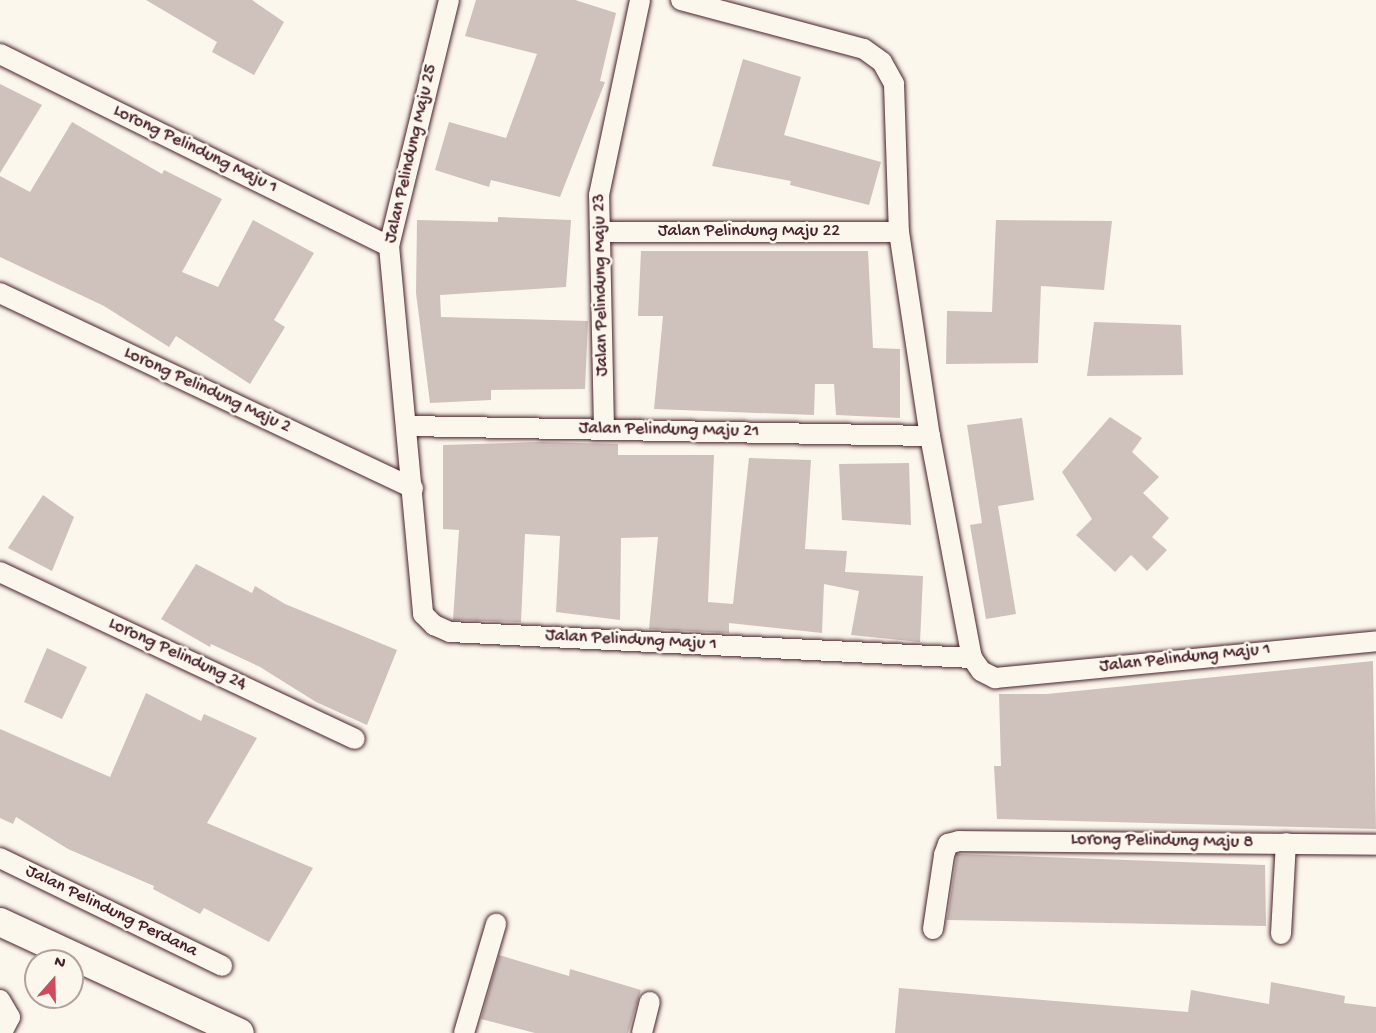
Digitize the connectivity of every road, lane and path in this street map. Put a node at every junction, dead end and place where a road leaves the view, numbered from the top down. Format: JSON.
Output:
{"nodes":[{"id":1,"x":449,"y":0,"type":"edge"},
{"id":2,"x":640,"y":0,"type":"edge"},
{"id":3,"x":681,"y":0,"type":"edge"},
{"id":4,"x":0,"y":54,"type":"edge"},
{"id":5,"x":600,"y":232,"type":"junction"},
{"id":6,"x":899,"y":232,"type":"junction"},
{"id":7,"x":389,"y":246,"type":"junction"},
{"id":8,"x":0,"y":293,"type":"edge"},
{"id":9,"x":408,"y":426,"type":"junction"},
{"id":10,"x":604,"y":429,"type":"junction"},
{"id":11,"x":930,"y":436,"type":"junction"},
{"id":12,"x":413,"y":488,"type":"junction"},
{"id":13,"x":0,"y":572,"type":"edge"},
{"id":14,"x":1376,"y":641,"type":"edge"},
{"id":15,"x":972,"y":658,"type":"junction"},
{"id":16,"x":355,"y":739,"type":"dead end"},
{"id":17,"x":1286,"y":843,"type":"junction"},
{"id":18,"x":1376,"y":845,"type":"edge"},
{"id":19,"x":0,"y":858,"type":"edge"},
{"id":20,"x":0,"y":922,"type":"edge"},
{"id":21,"x":496,"y":924,"type":"dead end"},
{"id":22,"x":933,"y":928,"type":"dead end"},
{"id":23,"x":1281,"y":934,"type":"dead end"},
{"id":24,"x":222,"y":966,"type":"dead end"},
{"id":25,"x":0,"y":1000,"type":"edge"},
{"id":26,"x":650,"y":1002,"type":"dead end"},
{"id":27,"x":2,"y":1033,"type":"edge"},
{"id":28,"x":240,"y":1033,"type":"edge"},
{"id":29,"x":464,"y":1033,"type":"edge"},
{"id":30,"x":642,"y":1033,"type":"edge"}],
"edges":[{"from":1,"to":7,"type":"street","name":"Jalan Pelindung Maju 25"},
{"from":2,"to":5,"type":"street","name":"Jalan Pelindung Maju 23"},
{"from":3,"to":6,"type":"street"},
{"from":4,"to":7,"type":"street","name":"Lorong Pelindung Maju 1"},
{"from":5,"to":6,"type":"street","name":"Jalan Pelindung Maju 22"},
{"from":5,"to":10,"type":"street","name":"Jalan Pelindung Maju 23"},
{"from":6,"to":11,"type":"street"},
{"from":7,"to":9,"type":"street","name":"Jalan Pelindung Maju 25"},
{"from":8,"to":12,"type":"street","name":"Lorong Pelindung Maju 2"},
{"from":9,"to":10,"type":"street","name":"Jalan Pelindung Maju 21"},
{"from":9,"to":12,"type":"street","name":"Jalan Pelindung Maju 25"},
{"from":10,"to":11,"type":"street","name":"Jalan Pelindung Maju 21"},
{"from":11,"to":15,"type":"street"},
{"from":12,"to":15,"type":"street","name":"Jalan Pelindung Maju 1"},
{"from":13,"to":16,"type":"street","name":"Lorong Pelindung 24"},
{"from":14,"to":15,"type":"street","name":"Jalan Pelindung Maju 1"},
{"from":17,"to":18,"type":"street","name":"Lorong Pelindung Maju 8"},
{"from":17,"to":22,"type":"street","name":"Lorong Pelindung Maju 8"},
{"from":17,"to":23,"type":"street"},
{"from":19,"to":24,"type":"street","name":"Jalan Pelindung Perdana"},
{"from":20,"to":28,"type":"street"},
{"from":21,"to":29,"type":"street"},
{"from":25,"to":27,"type":"street"},
{"from":26,"to":30,"type":"street"}]}
